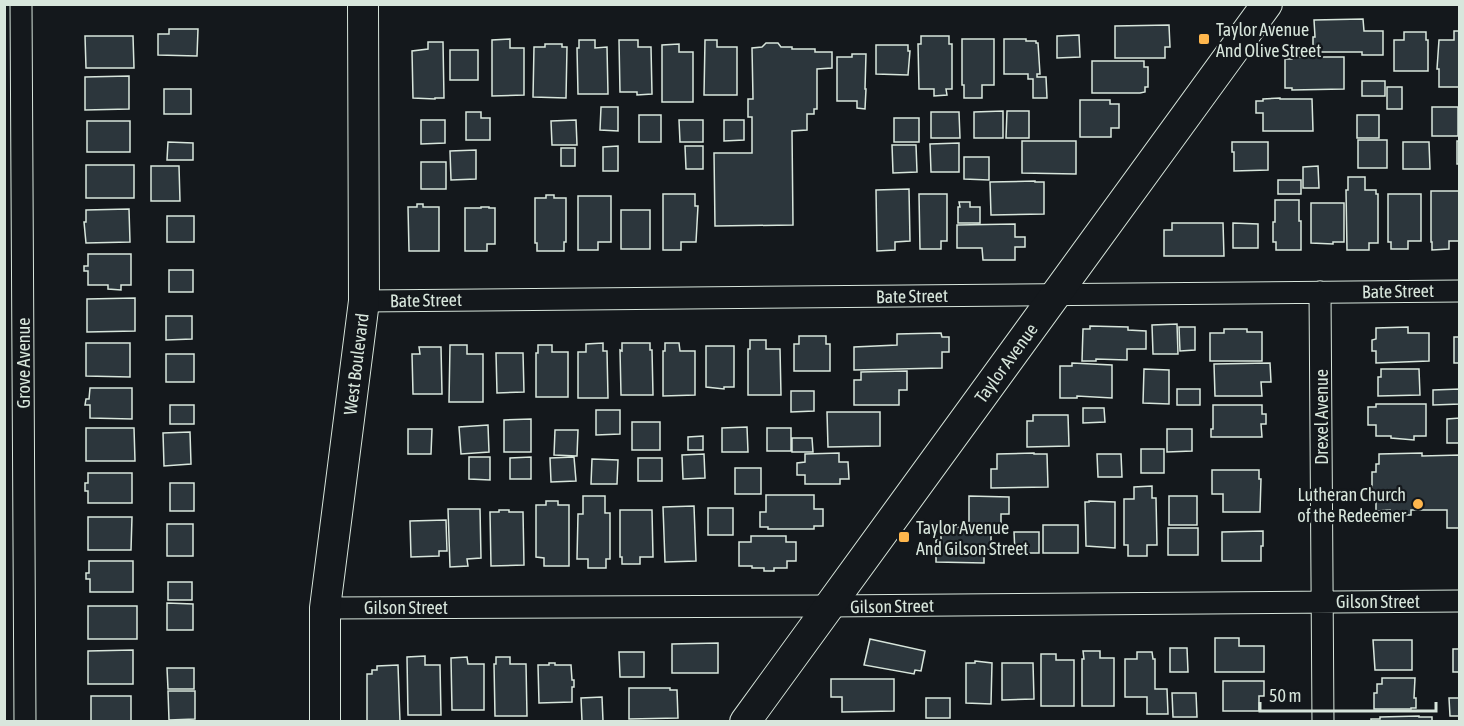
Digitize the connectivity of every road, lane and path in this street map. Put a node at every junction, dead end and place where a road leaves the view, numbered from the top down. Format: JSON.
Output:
{"nodes":[{"id":1,"x":21,"y":4,"type":"edge"},
{"id":2,"x":363,"y":4,"type":"edge"},
{"id":3,"x":1267,"y":4,"type":"edge"},
{"id":4,"x":1460,"y":291,"type":"edge"},
{"id":5,"x":1320,"y":292,"type":"junction"},
{"id":6,"x":1056,"y":294,"type":"junction"},
{"id":7,"x":364,"y":301,"type":"junction"},
{"id":8,"x":1460,"y":601,"type":"edge"},
{"id":9,"x":1322,"y":602,"type":"junction"},
{"id":10,"x":828,"y":606,"type":"junction"},
{"id":11,"x":325,"y":608,"type":"junction"},
{"id":12,"x":25,"y":722,"type":"edge"},
{"id":13,"x":325,"y":722,"type":"edge"},
{"id":14,"x":745,"y":722,"type":"edge"},
{"id":15,"x":1323,"y":722,"type":"edge"}],
"edges":[{"from":1,"to":12,"type":"street","name":"Grove Avenue"},
{"from":2,"to":7,"type":"street","name":"West Boulevard"},
{"from":3,"to":6,"type":"street","name":"Taylor Avenue"},
{"from":4,"to":5,"type":"street","name":"Bate Street"},
{"from":5,"to":6,"type":"street","name":"Bate Street"},
{"from":5,"to":9,"type":"street","name":"Drexel Avenue"},
{"from":6,"to":7,"type":"street","name":"Bate Street"},
{"from":6,"to":10,"type":"street","name":"Taylor Avenue"},
{"from":7,"to":11,"type":"street","name":"West Boulevard"},
{"from":8,"to":9,"type":"street","name":"Gilson Street"},
{"from":9,"to":10,"type":"street","name":"Gilson Street"},
{"from":9,"to":15,"type":"street","name":"Drexel Avenue"},
{"from":10,"to":11,"type":"street","name":"Gilson Street"},
{"from":10,"to":14,"type":"street","name":"Taylor Avenue"},
{"from":11,"to":13,"type":"street","name":"West Boulevard"}]}
